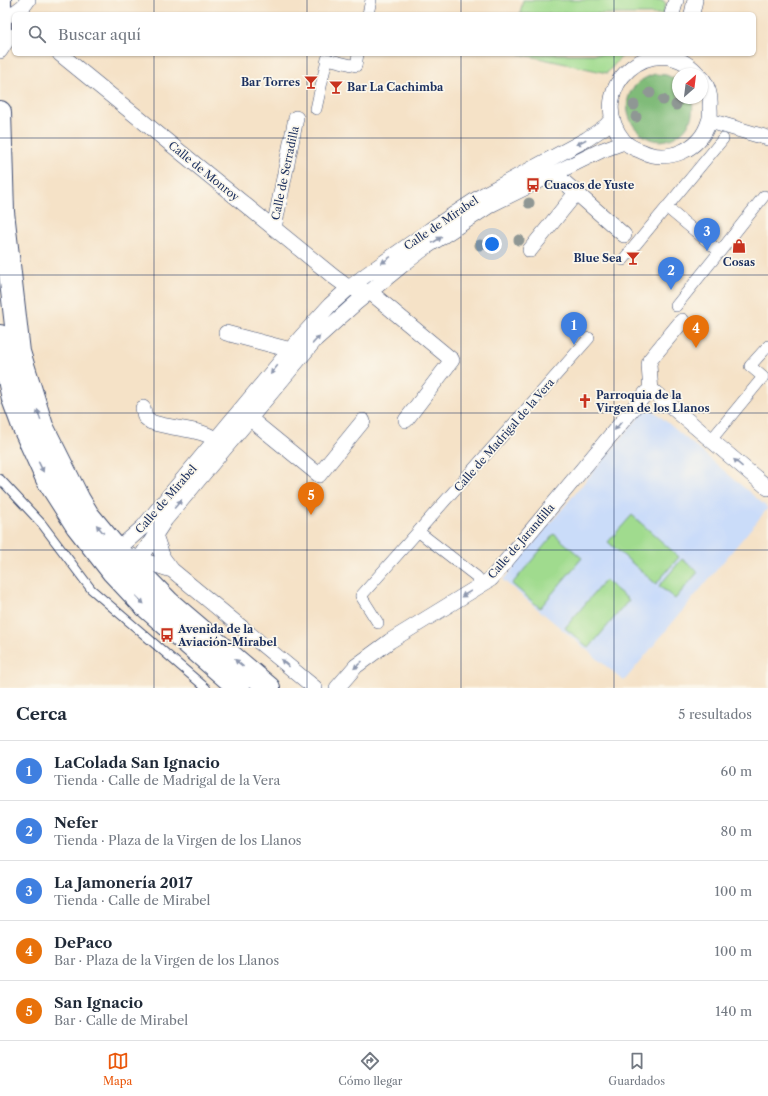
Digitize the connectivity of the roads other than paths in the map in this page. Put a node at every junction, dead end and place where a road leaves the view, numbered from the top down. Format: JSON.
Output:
{"nodes":[{"id":1,"x":0,"y":0,"type":"edge"},
{"id":2,"x":371,"y":0,"type":"edge"},
{"id":3,"x":695,"y":0,"type":"edge"},
{"id":4,"x":27,"y":6,"type":"edge"},
{"id":5,"x":16,"y":12,"type":"edge"},
{"id":6,"x":368,"y":12,"type":"edge"},
{"id":7,"x":692,"y":12,"type":"edge"},
{"id":8,"x":12,"y":14,"type":"edge"},
{"id":9,"x":0,"y":16,"type":"edge"},
{"id":10,"x":12,"y":25,"type":"edge"},
{"id":11,"x":0,"y":30,"type":"edge"},
{"id":12,"x":12,"y":37,"type":"edge"},
{"id":13,"x":0,"y":50,"type":"edge"},
{"id":14,"x":62,"y":56,"type":"edge"},
{"id":15,"x":358,"y":56,"type":"edge"},
{"id":16,"x":657,"y":56,"type":"edge"},
{"id":17,"x":667,"y":56,"type":"edge"},
{"id":18,"x":683,"y":58,"type":"edge"},
{"id":19,"x":693,"y":68,"type":"edge"},
{"id":20,"x":708,"y":91,"type":"edge"},
{"id":21,"x":316,"y":109,"type":"dead end"},
{"id":22,"x":0,"y":112,"type":"edge"},
{"id":23,"x":296,"y":118,"type":"dead end"},
{"id":24,"x":612,"y":119,"type":"junction"},
{"id":25,"x":710,"y":121,"type":"junction"},
{"id":26,"x":768,"y":138,"type":"edge"},
{"id":27,"x":723,"y":139,"type":"dead end"},
{"id":28,"x":624,"y":142,"type":"junction"},
{"id":29,"x":537,"y":166,"type":"junction"},
{"id":30,"x":554,"y":173,"type":"junction"},
{"id":31,"x":576,"y":193,"type":"junction"},
{"id":32,"x":767,"y":193,"type":"edge"},
{"id":33,"x":666,"y":207,"type":"junction"},
{"id":34,"x":274,"y":228,"type":"junction"},
{"id":35,"x":624,"y":235,"type":"dead end"},
{"id":36,"x":530,"y":250,"type":"dead end"},
{"id":37,"x":718,"y":253,"type":"junction"},
{"id":38,"x":623,"y":260,"type":"dead end"},
{"id":39,"x":349,"y":288,"type":"junction"},
{"id":40,"x":370,"y":292,"type":"junction"},
{"id":41,"x":676,"y":306,"type":"dead end"},
{"id":42,"x":682,"y":321,"type":"dead end"},
{"id":43,"x":226,"y":333,"type":"dead end"},
{"id":44,"x":0,"y":336,"type":"edge"},
{"id":45,"x":589,"y":338,"type":"dead end"},
{"id":46,"x":768,"y":346,"type":"edge"},
{"id":47,"x":291,"y":350,"type":"junction"},
{"id":48,"x":647,"y":394,"type":"junction"},
{"id":49,"x":143,"y":408,"type":"dead end"},
{"id":50,"x":245,"y":415,"type":"junction"},
{"id":51,"x":406,"y":420,"type":"dead end"},
{"id":52,"x":363,"y":421,"type":"dead end"},
{"id":53,"x":711,"y":440,"type":"junction"},
{"id":54,"x":222,"y":443,"type":"junction"},
{"id":55,"x":0,"y":479,"type":"edge"},
{"id":56,"x":768,"y":488,"type":"edge"},
{"id":57,"x":419,"y":532,"type":"junction"},
{"id":58,"x":155,"y":535,"type":"junction"},
{"id":59,"x":118,"y":550,"type":"junction"},
{"id":60,"x":140,"y":569,"type":"junction"},
{"id":61,"x":172,"y":570,"type":"junction"},
{"id":62,"x":113,"y":572,"type":"junction"},
{"id":63,"x":477,"y":577,"type":"dead end"},
{"id":64,"x":378,"y":623,"type":"dead end"},
{"id":65,"x":206,"y":688,"type":"edge"},
{"id":66,"x":239,"y":688,"type":"edge"},
{"id":67,"x":269,"y":688,"type":"edge"},
{"id":68,"x":315,"y":688,"type":"edge"},
{"id":69,"x":337,"y":688,"type":"edge"}],
"edges":[{"from":1,"to":9,"type":"main road"},
{"from":2,"to":6,"type":"street"},
{"from":3,"to":7,"type":"street"},
{"from":4,"to":5,"type":"street"},
{"from":8,"to":9,"type":"street"},
{"from":9,"to":10,"type":"street"},
{"from":9,"to":11,"type":"main road"},
{"from":12,"to":13,"type":"street"},
{"from":14,"to":34,"type":"street","name":"Calle de Monroy"},
{"from":15,"to":21,"type":"street"},
{"from":16,"to":24,"type":"street"},
{"from":17,"to":18,"type":"street"},
{"from":18,"to":19,"type":"street"},
{"from":20,"to":25,"type":"street"},
{"from":59,"to":22,"type":"main road","one_way":true},
{"from":23,"to":34,"type":"street","name":"Calle de Serradilla"},
{"from":24,"to":28,"type":"street"},
{"from":24,"to":29,"type":"street","name":"Calle de Mirabel","one_way":true},
{"from":25,"to":26,"type":"street"},
{"from":25,"to":28,"type":"street"},
{"from":27,"to":33,"type":"street"},
{"from":28,"to":30,"type":"street","name":"Calle de Mirabel"},
{"from":29,"to":30,"type":"street"},
{"from":29,"to":39,"type":"street","name":"Calle de Mirabel","one_way":true},
{"from":30,"to":31,"type":"street"},
{"from":40,"to":30,"type":"street","name":"Calle de Mirabel","one_way":true},
{"from":31,"to":35,"type":"street"},
{"from":31,"to":36,"type":"street"},
{"from":32,"to":37,"type":"street"},
{"from":33,"to":37,"type":"street"},
{"from":33,"to":38,"type":"street"},
{"from":34,"to":39,"type":"street","name":"Calle de Monroy"},
{"from":37,"to":41,"type":"street"},
{"from":39,"to":40,"type":"street"},
{"from":39,"to":47,"type":"street","name":"Calle de Mirabel"},
{"from":50,"to":40,"type":"street","name":"Calle de Mirabel","one_way":true},
{"from":40,"to":51,"type":"street"},
{"from":42,"to":48,"type":"street"},
{"from":43,"to":47,"type":"street"},
{"from":44,"to":62,"type":"main road","one_way":true},
{"from":45,"to":57,"type":"street","name":"Calle de Madrigal de la Vera"},
{"from":46,"to":53,"type":"street"},
{"from":47,"to":50,"type":"street","name":"Calle de Mirabel","one_way":true},
{"from":48,"to":53,"type":"street"},
{"from":48,"to":69,"type":"street","name":"Calle de Jarandilla","one_way":true},
{"from":49,"to":54,"type":"street"},
{"from":50,"to":52,"type":"street"},
{"from":50,"to":54,"type":"street","name":"Calle de Mirabel"},
{"from":56,"to":53,"type":"street","one_way":true},
{"from":58,"to":54,"type":"street","name":"Calle de Mirabel","one_way":true},
{"from":54,"to":59,"type":"street","name":"Calle de Mirabel"},
{"from":55,"to":65,"type":"lane"},
{"from":57,"to":63,"type":"street"},
{"from":57,"to":64,"type":"street","name":"Calle de Madrigal de la Vera"},
{"from":58,"to":60,"type":"street","name":"Calle de Mirabel"},
{"from":58,"to":61,"type":"street"},
{"from":59,"to":60,"type":"main road"},
{"from":59,"to":62,"type":"street"},
{"from":60,"to":61,"type":"street"},
{"from":60,"to":62,"type":"street"},
{"from":67,"to":60,"type":"main road","one_way":true},
{"from":68,"to":61,"type":"street","one_way":true},
{"from":62,"to":66,"type":"main road","one_way":true}]}
